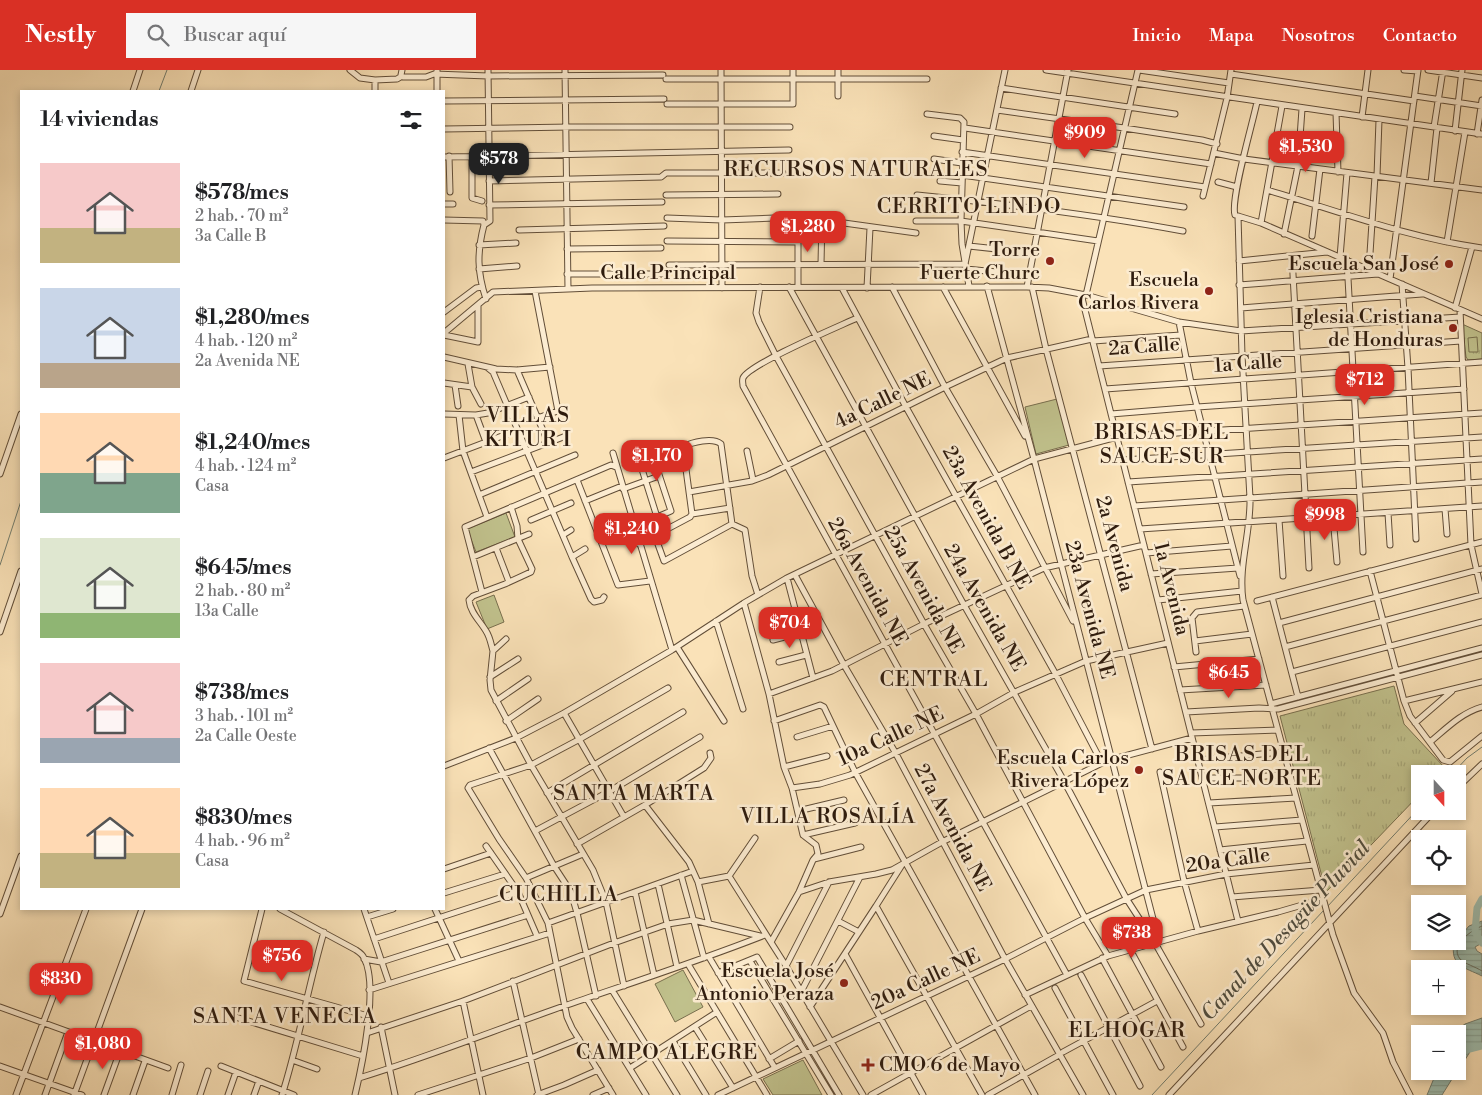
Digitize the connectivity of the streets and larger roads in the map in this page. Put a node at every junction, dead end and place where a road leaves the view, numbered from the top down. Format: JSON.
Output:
{"nodes":[{"id":1,"x":140,"y":70,"type":"edge"},
{"id":2,"x":198,"y":70,"type":"edge"},
{"id":3,"x":350,"y":70,"type":"edge"},
{"id":4,"x":721,"y":70,"type":"edge"},
{"id":5,"x":792,"y":70,"type":"edge"},
{"id":6,"x":838,"y":70,"type":"edge"},
{"id":7,"x":1005,"y":70,"type":"edge"},
{"id":8,"x":1046,"y":70,"type":"edge"},
{"id":9,"x":1138,"y":70,"type":"edge"},
{"id":10,"x":1146,"y":70,"type":"edge"},
{"id":11,"x":1368,"y":70,"type":"edge"},
{"id":12,"x":1404,"y":70,"type":"edge"},
{"id":13,"x":1428,"y":70,"type":"edge"},
{"id":14,"x":1418,"y":71,"type":"edge"},
{"id":15,"x":1443,"y":71,"type":"edge"},
{"id":16,"x":565,"y":72,"type":"edge"},
{"id":17,"x":1068,"y":72,"type":"edge"},
{"id":18,"x":1231,"y":72,"type":"edge"},
{"id":19,"x":1462,"y":72,"type":"edge"},
{"id":20,"x":402,"y":73,"type":"edge"},
{"id":21,"x":437,"y":73,"type":"edge"},
{"id":22,"x":488,"y":73,"type":"edge"},
{"id":23,"x":1482,"y":78,"type":"edge"},
{"id":24,"x":838,"y":79,"type":"junction"},
{"id":25,"x":927,"y":79,"type":"dead end"},
{"id":26,"x":374,"y":80,"type":"junction"},
{"id":27,"x":721,"y":80,"type":"junction"},
{"id":28,"x":792,"y":80,"type":"junction"},
{"id":29,"x":1229,"y":83,"type":"junction"},
{"id":30,"x":1134,"y":84,"type":"junction"},
{"id":31,"x":1002,"y":88,"type":"junction"},
{"id":32,"x":133,"y":90,"type":"edge"},
{"id":33,"x":191,"y":90,"type":"edge"},
{"id":34,"x":375,"y":90,"type":"edge"},
{"id":35,"x":437,"y":90,"type":"edge"},
{"id":36,"x":1365,"y":93,"type":"junction"},
{"id":37,"x":838,"y":96,"type":"dead end"},
{"id":38,"x":1063,"y":97,"type":"junction"},
{"id":39,"x":1227,"y":98,"type":"junction"},
{"id":40,"x":1414,"y":98,"type":"junction"},
{"id":41,"x":1438,"y":99,"type":"junction"},
{"id":42,"x":565,"y":100,"type":"junction"},
{"id":43,"x":445,"y":101,"type":"edge"},
{"id":44,"x":488,"y":101,"type":"junction"},
{"id":45,"x":1257,"y":102,"type":"junction"},
{"id":46,"x":1458,"y":102,"type":"junction"},
{"id":47,"x":721,"y":104,"type":"junction"},
{"id":48,"x":1482,"y":104,"type":"edge"},
{"id":49,"x":1282,"y":106,"type":"junction"},
{"id":50,"x":1129,"y":107,"type":"junction"},
{"id":51,"x":1302,"y":109,"type":"junction"},
{"id":52,"x":997,"y":110,"type":"junction"},
{"id":53,"x":927,"y":114,"type":"dead end"},
{"id":54,"x":1176,"y":114,"type":"dead end"},
{"id":55,"x":1336,"y":114,"type":"junction"},
{"id":56,"x":1362,"y":117,"type":"junction"},
{"id":57,"x":1059,"y":119,"type":"junction"},
{"id":58,"x":1379,"y":120,"type":"junction"},
{"id":59,"x":1411,"y":124,"type":"junction"},
{"id":60,"x":721,"y":127,"type":"junction"},
{"id":61,"x":790,"y":127,"type":"dead end"},
{"id":62,"x":488,"y":128,"type":"junction"},
{"id":63,"x":566,"y":128,"type":"junction"},
{"id":64,"x":964,"y":128,"type":"junction"},
{"id":65,"x":1124,"y":128,"type":"junction"},
{"id":66,"x":1436,"y":128,"type":"junction"},
{"id":67,"x":445,"y":129,"type":"edge"},
{"id":68,"x":1455,"y":130,"type":"junction"},
{"id":69,"x":1465,"y":132,"type":"junction"},
{"id":70,"x":992,"y":133,"type":"junction"},
{"id":71,"x":1480,"y":134,"type":"edge"},
{"id":72,"x":934,"y":136,"type":"dead end"},
{"id":73,"x":963,"y":140,"type":"junction"},
{"id":74,"x":1055,"y":142,"type":"junction"},
{"id":75,"x":1216,"y":144,"type":"junction"},
{"id":76,"x":721,"y":150,"type":"junction"},
{"id":77,"x":789,"y":150,"type":"dead end"},
{"id":78,"x":1119,"y":151,"type":"junction"},
{"id":79,"x":962,"y":152,"type":"junction"},
{"id":80,"x":1214,"y":153,"type":"junction"},
{"id":81,"x":565,"y":154,"type":"junction"},
{"id":82,"x":489,"y":155,"type":"junction"},
{"id":83,"x":987,"y":155,"type":"junction"},
{"id":84,"x":446,"y":156,"type":"edge"},
{"id":85,"x":472,"y":156,"type":"junction"},
{"id":86,"x":934,"y":159,"type":"dead end"},
{"id":87,"x":1244,"y":159,"type":"junction"},
{"id":88,"x":962,"y":163,"type":"junction"},
{"id":89,"x":1273,"y":163,"type":"junction"},
{"id":90,"x":1050,"y":164,"type":"junction"},
{"id":91,"x":1211,"y":164,"type":"junction"},
{"id":92,"x":1298,"y":166,"type":"junction"},
{"id":93,"x":1320,"y":169,"type":"junction"},
{"id":94,"x":1338,"y":172,"type":"junction"},
{"id":95,"x":722,"y":173,"type":"junction"},
{"id":96,"x":783,"y":173,"type":"dead end"},
{"id":97,"x":1114,"y":173,"type":"junction"},
{"id":98,"x":1347,"y":173,"type":"junction"},
{"id":99,"x":962,"y":175,"type":"junction"},
{"id":100,"x":1376,"y":176,"type":"junction"},
{"id":101,"x":983,"y":177,"type":"junction"},
{"id":102,"x":566,"y":179,"type":"junction"},
{"id":103,"x":1403,"y":180,"type":"junction"},
{"id":104,"x":489,"y":181,"type":"junction"},
{"id":105,"x":940,"y":181,"type":"dead end"},
{"id":106,"x":1218,"y":182,"type":"dead end"},
{"id":107,"x":962,"y":183,"type":"junction"},
{"id":108,"x":1431,"y":183,"type":"junction"},
{"id":109,"x":1205,"y":186,"type":"junction"},
{"id":110,"x":1046,"y":187,"type":"junction"},
{"id":111,"x":1237,"y":187,"type":"junction"},
{"id":112,"x":1457,"y":187,"type":"junction"},
{"id":113,"x":1267,"y":190,"type":"junction"},
{"id":114,"x":1482,"y":190,"type":"edge"},
{"id":115,"x":450,"y":192,"type":"dead end"},
{"id":116,"x":722,"y":194,"type":"junction"},
{"id":117,"x":778,"y":194,"type":"dead end"},
{"id":118,"x":666,"y":195,"type":"dead end"},
{"id":119,"x":917,"y":195,"type":"dead end"},
{"id":120,"x":1109,"y":196,"type":"junction"},
{"id":121,"x":1203,"y":196,"type":"dead end"},
{"id":122,"x":1291,"y":197,"type":"junction"},
{"id":123,"x":962,"y":198,"type":"junction"},
{"id":124,"x":978,"y":200,"type":"junction"},
{"id":125,"x":482,"y":201,"type":"dead end"},
{"id":126,"x":662,"y":202,"type":"dead end"},
{"id":127,"x":566,"y":203,"type":"junction"},
{"id":128,"x":445,"y":204,"type":"edge"},
{"id":129,"x":453,"y":204,"type":"dead end"},
{"id":130,"x":490,"y":205,"type":"junction"},
{"id":131,"x":1316,"y":205,"type":"junction"},
{"id":132,"x":1184,"y":207,"type":"dead end"},
{"id":133,"x":1042,"y":209,"type":"junction"},
{"id":134,"x":1344,"y":213,"type":"junction"},
{"id":135,"x":1104,"y":216,"type":"junction"},
{"id":136,"x":1238,"y":216,"type":"junction"},
{"id":137,"x":667,"y":218,"type":"dead end"},
{"id":138,"x":798,"y":218,"type":"junction"},
{"id":139,"x":822,"y":219,"type":"junction"},
{"id":140,"x":445,"y":220,"type":"edge"},
{"id":141,"x":722,"y":220,"type":"junction"},
{"id":142,"x":916,"y":221,"type":"dead end"},
{"id":143,"x":961,"y":221,"type":"junction"},
{"id":144,"x":1371,"y":222,"type":"junction"},
{"id":145,"x":973,"y":223,"type":"junction"},
{"id":146,"x":1261,"y":223,"type":"junction"},
{"id":147,"x":484,"y":225,"type":"junction"},
{"id":148,"x":664,"y":226,"type":"dead end"},
{"id":149,"x":566,"y":228,"type":"junction"},
{"id":150,"x":870,"y":228,"type":"junction"},
{"id":151,"x":519,"y":230,"type":"dead end"},
{"id":152,"x":1397,"y":230,"type":"junction"},
{"id":153,"x":1183,"y":231,"type":"dead end"},
{"id":154,"x":1037,"y":232,"type":"junction"},
{"id":155,"x":916,"y":233,"type":"dead end"},
{"id":156,"x":1284,"y":234,"type":"junction"},
{"id":157,"x":1312,"y":236,"type":"dead end"},
{"id":158,"x":668,"y":241,"type":"dead end"},
{"id":159,"x":722,"y":241,"type":"junction"},
{"id":160,"x":1098,"y":241,"type":"junction"},
{"id":161,"x":798,"y":242,"type":"junction"},
{"id":162,"x":1448,"y":242,"type":"junction"},
{"id":163,"x":516,"y":243,"type":"dead end"},
{"id":164,"x":479,"y":245,"type":"junction"},
{"id":165,"x":968,"y":246,"type":"junction"},
{"id":166,"x":1472,"y":247,"type":"junction"},
{"id":167,"x":662,"y":248,"type":"dead end"},
{"id":168,"x":1482,"y":248,"type":"edge"},
{"id":169,"x":567,"y":249,"type":"junction"},
{"id":170,"x":1328,"y":252,"type":"junction"},
{"id":171,"x":1033,"y":253,"type":"junction"},
{"id":172,"x":1292,"y":256,"type":"junction"},
{"id":173,"x":1340,"y":257,"type":"junction"},
{"id":174,"x":1347,"y":260,"type":"junction"},
{"id":175,"x":1239,"y":261,"type":"junction"},
{"id":176,"x":722,"y":264,"type":"junction"},
{"id":177,"x":798,"y":264,"type":"junction"},
{"id":178,"x":821,"y":264,"type":"junction"},
{"id":179,"x":868,"y":264,"type":"junction"},
{"id":180,"x":669,"y":265,"type":"dead end"},
{"id":181,"x":516,"y":266,"type":"dead end"},
{"id":182,"x":965,"y":266,"type":"junction"},
{"id":183,"x":479,"y":269,"type":"junction"},
{"id":184,"x":1369,"y":270,"type":"junction"},
{"id":185,"x":567,"y":274,"type":"junction"},
{"id":186,"x":666,"y":274,"type":"dead end"},
{"id":187,"x":1379,"y":274,"type":"junction"},
{"id":188,"x":1029,"y":275,"type":"junction"},
{"id":189,"x":1348,"y":277,"type":"junction"},
{"id":190,"x":1390,"y":280,"type":"junction"},
{"id":191,"x":1293,"y":281,"type":"junction"},
{"id":192,"x":1402,"y":284,"type":"junction"},
{"id":193,"x":1239,"y":285,"type":"junction"},
{"id":194,"x":969,"y":286,"type":"junction"},
{"id":195,"x":987,"y":286,"type":"junction"},
{"id":196,"x":482,"y":287,"type":"junction"},
{"id":197,"x":760,"y":287,"type":"junction"},
{"id":198,"x":943,"y":287,"type":"junction"},
{"id":199,"x":1030,"y":287,"type":"junction"},
{"id":200,"x":722,"y":288,"type":"junction"},
{"id":201,"x":789,"y":288,"type":"junction"},
{"id":202,"x":798,"y":288,"type":"junction"},
{"id":203,"x":842,"y":288,"type":"junction"},
{"id":204,"x":867,"y":288,"type":"junction"},
{"id":205,"x":892,"y":288,"type":"junction"},
{"id":206,"x":568,"y":289,"type":"junction"},
{"id":207,"x":535,"y":291,"type":"junction"},
{"id":208,"x":1425,"y":293,"type":"junction"},
{"id":209,"x":1084,"y":295,"type":"junction"},
{"id":210,"x":1403,"y":295,"type":"junction"},
{"id":211,"x":486,"y":299,"type":"junction"},
{"id":212,"x":1349,"y":300,"type":"junction"},
{"id":213,"x":1294,"y":304,"type":"junction"},
{"id":214,"x":478,"y":306,"type":"junction"},
{"id":215,"x":1241,"y":308,"type":"junction"},
{"id":216,"x":1458,"y":309,"type":"junction"},
{"id":217,"x":445,"y":311,"type":"edge"},
{"id":218,"x":1460,"y":317,"type":"junction"},
{"id":219,"x":857,"y":318,"type":"junction"},
{"id":220,"x":1482,"y":318,"type":"edge"},
{"id":221,"x":1405,"y":320,"type":"junction"},
{"id":222,"x":1179,"y":322,"type":"junction"},
{"id":223,"x":1350,"y":324,"type":"junction"},
{"id":224,"x":1296,"y":328,"type":"junction"},
{"id":225,"x":1241,"y":331,"type":"junction"},
{"id":226,"x":445,"y":333,"type":"edge"},
{"id":227,"x":445,"y":334,"type":"edge"},
{"id":228,"x":1181,"y":335,"type":"junction"},
{"id":229,"x":817,"y":337,"type":"junction"},
{"id":230,"x":1093,"y":340,"type":"junction"},
{"id":231,"x":1461,"y":341,"type":"junction"},
{"id":232,"x":1406,"y":344,"type":"junction"},
{"id":233,"x":1351,"y":348,"type":"junction"},
{"id":234,"x":1046,"y":350,"type":"junction"},
{"id":235,"x":1297,"y":352,"type":"junction"},
{"id":236,"x":1242,"y":355,"type":"junction"},
{"id":237,"x":776,"y":356,"type":"junction"},
{"id":238,"x":445,"y":357,"type":"edge"},
{"id":239,"x":1007,"y":358,"type":"junction"},
{"id":240,"x":1186,"y":359,"type":"junction"},
{"id":241,"x":1482,"y":362,"type":"edge"},
{"id":242,"x":468,"y":364,"type":"junction"},
{"id":243,"x":1462,"y":364,"type":"junction"},
{"id":244,"x":1099,"y":366,"type":"junction"},
{"id":245,"x":550,"y":367,"type":"junction"},
{"id":246,"x":987,"y":368,"type":"junction"},
{"id":247,"x":1408,"y":368,"type":"junction"},
{"id":248,"x":492,"y":369,"type":"junction"},
{"id":249,"x":517,"y":370,"type":"junction"},
{"id":250,"x":1353,"y":372,"type":"junction"},
{"id":251,"x":1298,"y":376,"type":"junction"},
{"id":252,"x":1244,"y":380,"type":"junction"},
{"id":253,"x":445,"y":383,"type":"edge"},
{"id":254,"x":1191,"y":383,"type":"junction"},
{"id":255,"x":455,"y":385,"type":"junction"},
{"id":256,"x":472,"y":386,"type":"junction"},
{"id":257,"x":946,"y":387,"type":"junction"},
{"id":258,"x":1105,"y":389,"type":"junction"},
{"id":259,"x":1464,"y":389,"type":"junction"},
{"id":260,"x":1409,"y":393,"type":"junction"},
{"id":261,"x":529,"y":397,"type":"junction"},
{"id":262,"x":1354,"y":397,"type":"junction"},
{"id":263,"x":1300,"y":400,"type":"junction"},
{"id":264,"x":1245,"y":403,"type":"junction"},
{"id":265,"x":480,"y":404,"type":"dead end"},
{"id":266,"x":458,"y":406,"type":"dead end"},
{"id":267,"x":507,"y":406,"type":"junction"},
{"id":268,"x":906,"y":407,"type":"junction"},
{"id":269,"x":1198,"y":407,"type":"junction"},
{"id":270,"x":1482,"y":413,"type":"edge"},
{"id":271,"x":445,"y":414,"type":"edge"},
{"id":272,"x":1111,"y":414,"type":"junction"},
{"id":273,"x":1465,"y":414,"type":"junction"},
{"id":274,"x":459,"y":415,"type":"junction"},
{"id":275,"x":476,"y":415,"type":"junction"},
{"id":276,"x":1410,"y":416,"type":"junction"},
{"id":277,"x":20,"y":417,"type":"edge"},
{"id":278,"x":537,"y":418,"type":"junction"},
{"id":279,"x":1355,"y":420,"type":"junction"},
{"id":280,"x":1301,"y":424,"type":"junction"},
{"id":281,"x":866,"y":426,"type":"junction"},
{"id":282,"x":1246,"y":428,"type":"junction"},
{"id":283,"x":518,"y":430,"type":"junction"},
{"id":284,"x":1204,"y":430,"type":"junction"},
{"id":285,"x":566,"y":436,"type":"dead end"},
{"id":286,"x":1482,"y":436,"type":"edge"},
{"id":287,"x":1117,"y":437,"type":"junction"},
{"id":288,"x":1466,"y":438,"type":"junction"},
{"id":289,"x":1411,"y":441,"type":"junction"},
{"id":290,"x":486,"y":442,"type":"junction"},
{"id":291,"x":548,"y":442,"type":"junction"},
{"id":292,"x":1029,"y":444,"type":"junction"},
{"id":293,"x":1357,"y":444,"type":"junction"},
{"id":294,"x":826,"y":446,"type":"junction"},
{"id":295,"x":1074,"y":448,"type":"junction"},
{"id":296,"x":1302,"y":448,"type":"junction"},
{"id":297,"x":527,"y":450,"type":"junction"},
{"id":298,"x":463,"y":451,"type":"junction"},
{"id":299,"x":748,"y":451,"type":"dead end"},
{"id":300,"x":1248,"y":451,"type":"junction"},
{"id":301,"x":613,"y":453,"type":"dead end"},
{"id":302,"x":1209,"y":454,"type":"junction"},
{"id":303,"x":575,"y":456,"type":"dead end"},
{"id":304,"x":445,"y":458,"type":"edge"},
{"id":305,"x":1034,"y":459,"type":"junction"},
{"id":306,"x":1482,"y":459,"type":"edge"},
{"id":307,"x":1122,"y":460,"type":"junction"},
{"id":308,"x":1467,"y":460,"type":"junction"},
{"id":309,"x":1412,"y":464,"type":"junction"},
{"id":310,"x":786,"y":466,"type":"junction"},
{"id":311,"x":616,"y":467,"type":"junction"},
{"id":312,"x":1358,"y":467,"type":"junction"},
{"id":313,"x":1303,"y":471,"type":"junction"},
{"id":314,"x":471,"y":472,"type":"junction"},
{"id":315,"x":536,"y":472,"type":"junction"},
{"id":316,"x":0,"y":474,"type":"edge"},
{"id":317,"x":1250,"y":474,"type":"junction"},
{"id":318,"x":659,"y":476,"type":"junction"},
{"id":319,"x":997,"y":476,"type":"junction"},
{"id":320,"x":1215,"y":477,"type":"junction"},
{"id":321,"x":577,"y":480,"type":"junction"},
{"id":322,"x":754,"y":480,"type":"junction"},
{"id":323,"x":646,"y":481,"type":"junction"},
{"id":324,"x":1128,"y":482,"type":"junction"},
{"id":325,"x":1482,"y":482,"type":"edge"},
{"id":326,"x":1468,"y":483,"type":"junction"},
{"id":327,"x":726,"y":486,"type":"junction"},
{"id":328,"x":1413,"y":487,"type":"junction"},
{"id":329,"x":622,"y":488,"type":"junction"},
{"id":330,"x":689,"y":492,"type":"junction"},
{"id":331,"x":1359,"y":492,"type":"junction"},
{"id":332,"x":545,"y":494,"type":"junction"},
{"id":333,"x":480,"y":495,"type":"junction"},
{"id":334,"x":1305,"y":495,"type":"junction"},
{"id":335,"x":956,"y":496,"type":"junction"},
{"id":336,"x":1250,"y":498,"type":"junction"},
{"id":337,"x":1220,"y":500,"type":"junction"},
{"id":338,"x":585,"y":501,"type":"junction"},
{"id":339,"x":571,"y":503,"type":"dead end"},
{"id":340,"x":1134,"y":506,"type":"junction"},
{"id":341,"x":1482,"y":506,"type":"edge"},
{"id":342,"x":511,"y":507,"type":"junction"},
{"id":343,"x":1469,"y":507,"type":"junction"},
{"id":344,"x":730,"y":508,"type":"junction"},
{"id":345,"x":1445,"y":509,"type":"junction"},
{"id":346,"x":552,"y":511,"type":"junction"},
{"id":347,"x":1414,"y":511,"type":"junction"},
{"id":348,"x":692,"y":514,"type":"junction"},
{"id":349,"x":1388,"y":514,"type":"junction"},
{"id":350,"x":1361,"y":515,"type":"junction"},
{"id":351,"x":915,"y":516,"type":"junction"},
{"id":352,"x":487,"y":517,"type":"junction"},
{"id":353,"x":657,"y":517,"type":"junction"},
{"id":354,"x":1333,"y":517,"type":"junction"},
{"id":355,"x":1306,"y":518,"type":"junction"},
{"id":356,"x":531,"y":520,"type":"dead end"},
{"id":357,"x":1279,"y":520,"type":"junction"},
{"id":358,"x":1250,"y":521,"type":"junction"},
{"id":359,"x":1226,"y":523,"type":"junction"},
{"id":360,"x":732,"y":524,"type":"junction"},
{"id":361,"x":634,"y":527,"type":"junction"},
{"id":362,"x":1140,"y":529,"type":"junction"},
{"id":363,"x":571,"y":530,"type":"dead end"},
{"id":364,"x":529,"y":534,"type":"dead end"},
{"id":365,"x":1447,"y":534,"type":"dead end"},
{"id":366,"x":563,"y":535,"type":"junction"},
{"id":367,"x":875,"y":535,"type":"junction"},
{"id":368,"x":655,"y":536,"type":"junction"},
{"id":369,"x":518,"y":539,"type":"junction"},
{"id":370,"x":1416,"y":539,"type":"dead end"},
{"id":371,"x":1482,"y":542,"type":"edge"},
{"id":372,"x":639,"y":544,"type":"junction"},
{"id":373,"x":1144,"y":544,"type":"junction"},
{"id":374,"x":1390,"y":545,"type":"dead end"},
{"id":375,"x":1471,"y":545,"type":"junction"},
{"id":376,"x":1232,"y":546,"type":"junction"},
{"id":377,"x":496,"y":548,"type":"junction"},
{"id":378,"x":585,"y":549,"type":"dead end"},
{"id":379,"x":1363,"y":552,"type":"dead end"},
{"id":380,"x":1146,"y":553,"type":"junction"},
{"id":381,"x":1101,"y":554,"type":"junction"},
{"id":382,"x":835,"y":555,"type":"junction"},
{"id":383,"x":572,"y":557,"type":"junction"},
{"id":384,"x":472,"y":558,"type":"junction"},
{"id":385,"x":1337,"y":562,"type":"dead end"},
{"id":386,"x":1061,"y":563,"type":"junction"},
{"id":387,"x":1044,"y":568,"type":"junction"},
{"id":388,"x":1238,"y":568,"type":"junction"},
{"id":389,"x":1309,"y":568,"type":"dead end"},
{"id":390,"x":1479,"y":570,"type":"edge"},
{"id":391,"x":1370,"y":571,"type":"junction"},
{"id":392,"x":1151,"y":574,"type":"junction"},
{"id":393,"x":20,"y":575,"type":"edge"},
{"id":394,"x":794,"y":575,"type":"junction"},
{"id":395,"x":1283,"y":576,"type":"dead end"},
{"id":396,"x":787,"y":578,"type":"junction"},
{"id":397,"x":1241,"y":579,"type":"junction"},
{"id":398,"x":650,"y":581,"type":"junction"},
{"id":399,"x":509,"y":582,"type":"junction"},
{"id":400,"x":1006,"y":585,"type":"junction"},
{"id":401,"x":1242,"y":591,"type":"junction"},
{"id":402,"x":482,"y":592,"type":"junction"},
{"id":403,"x":1482,"y":594,"type":"edge"},
{"id":404,"x":758,"y":595,"type":"junction"},
{"id":405,"x":604,"y":597,"type":"dead end"},
{"id":406,"x":1272,"y":597,"type":"junction"},
{"id":407,"x":1377,"y":597,"type":"junction"},
{"id":408,"x":1158,"y":600,"type":"junction"},
{"id":409,"x":1256,"y":601,"type":"dead end"},
{"id":410,"x":744,"y":603,"type":"junction"},
{"id":411,"x":964,"y":605,"type":"junction"},
{"id":412,"x":1244,"y":606,"type":"junction"},
{"id":413,"x":794,"y":610,"type":"junction"},
{"id":414,"x":764,"y":617,"type":"dead end"},
{"id":415,"x":716,"y":621,"type":"junction"},
{"id":416,"x":1384,"y":621,"type":"junction"},
{"id":417,"x":1482,"y":622,"type":"edge"},
{"id":418,"x":1278,"y":623,"type":"junction"},
{"id":419,"x":924,"y":624,"type":"junction"},
{"id":420,"x":1077,"y":628,"type":"junction"},
{"id":421,"x":0,"y":632,"type":"edge"},
{"id":422,"x":800,"y":633,"type":"junction"},
{"id":423,"x":1252,"y":634,"type":"junction"},
{"id":424,"x":506,"y":639,"type":"dead end"},
{"id":425,"x":773,"y":640,"type":"dead end"},
{"id":426,"x":1195,"y":641,"type":"junction"},
{"id":427,"x":1168,"y":643,"type":"junction"},
{"id":428,"x":884,"y":645,"type":"junction"},
{"id":429,"x":1390,"y":645,"type":"junction"},
{"id":430,"x":1285,"y":647,"type":"junction"},
{"id":431,"x":675,"y":648,"type":"junction"},
{"id":432,"x":1482,"y":648,"type":"edge"},
{"id":433,"x":493,"y":651,"type":"junction"},
{"id":434,"x":1126,"y":652,"type":"junction"},
{"id":435,"x":1196,"y":652,"type":"dead end"},
{"id":436,"x":806,"y":655,"type":"junction"},
{"id":437,"x":1482,"y":656,"type":"edge"},
{"id":438,"x":518,"y":659,"type":"dead end"},
{"id":439,"x":1259,"y":659,"type":"junction"},
{"id":440,"x":1086,"y":661,"type":"junction"},
{"id":441,"x":779,"y":662,"type":"dead end"},
{"id":442,"x":844,"y":665,"type":"junction"},
{"id":443,"x":1174,"y":667,"type":"junction"},
{"id":444,"x":1397,"y":671,"type":"junction"},
{"id":445,"x":1292,"y":672,"type":"junction"},
{"id":446,"x":1055,"y":674,"type":"junction"},
{"id":447,"x":490,"y":677,"type":"junction"},
{"id":448,"x":813,"y":678,"type":"junction"},
{"id":449,"x":1398,"y":678,"type":"junction"},
{"id":450,"x":528,"y":679,"type":"dead end"},
{"id":451,"x":1482,"y":682,"type":"edge"},
{"id":452,"x":1266,"y":684,"type":"junction"},
{"id":453,"x":668,"y":688,"type":"dead end"},
{"id":454,"x":1454,"y":689,"type":"junction"},
{"id":455,"x":1180,"y":690,"type":"junction"},
{"id":456,"x":1015,"y":692,"type":"junction"},
{"id":457,"x":769,"y":694,"type":"junction"},
{"id":458,"x":1298,"y":697,"type":"junction"},
{"id":459,"x":538,"y":699,"type":"dead end"},
{"id":460,"x":496,"y":701,"type":"junction"},
{"id":461,"x":1404,"y":701,"type":"junction"},
{"id":462,"x":1271,"y":706,"type":"junction"},
{"id":463,"x":1482,"y":707,"type":"edge"},
{"id":464,"x":743,"y":709,"type":"dead end"},
{"id":465,"x":683,"y":712,"type":"dead end"},
{"id":466,"x":1186,"y":712,"type":"junction"},
{"id":467,"x":564,"y":713,"type":"junction"},
{"id":468,"x":976,"y":714,"type":"junction"},
{"id":469,"x":506,"y":721,"type":"junction"},
{"id":470,"x":724,"y":721,"type":"dead end"},
{"id":471,"x":774,"y":721,"type":"junction"},
{"id":472,"x":1414,"y":723,"type":"junction"},
{"id":473,"x":833,"y":726,"type":"junction"},
{"id":474,"x":1278,"y":730,"type":"junction"},
{"id":475,"x":934,"y":733,"type":"junction"},
{"id":476,"x":1192,"y":736,"type":"junction"},
{"id":477,"x":1482,"y":736,"type":"edge"},
{"id":478,"x":700,"y":737,"type":"dead end"},
{"id":479,"x":797,"y":737,"type":"dead end"},
{"id":480,"x":516,"y":738,"type":"junction"},
{"id":481,"x":580,"y":739,"type":"junction"},
{"id":482,"x":1430,"y":742,"type":"junction"},
{"id":483,"x":489,"y":748,"type":"junction"},
{"id":484,"x":1152,"y":749,"type":"junction"},
{"id":485,"x":895,"y":752,"type":"junction"},
{"id":486,"x":1283,"y":752,"type":"junction"},
{"id":487,"x":710,"y":753,"type":"dead end"},
{"id":488,"x":827,"y":756,"type":"dead end"},
{"id":489,"x":1113,"y":759,"type":"junction"},
{"id":490,"x":1198,"y":760,"type":"junction"},
{"id":491,"x":1102,"y":763,"type":"junction"},
{"id":492,"x":1482,"y":764,"type":"edge"},
{"id":493,"x":531,"y":765,"type":"junction"},
{"id":494,"x":595,"y":765,"type":"junction"},
{"id":495,"x":445,"y":766,"type":"edge"},
{"id":496,"x":784,"y":767,"type":"junction"},
{"id":497,"x":854,"y":772,"type":"junction"},
{"id":498,"x":1160,"y":772,"type":"dead end"},
{"id":499,"x":1289,"y":774,"type":"junction"},
{"id":500,"x":503,"y":775,"type":"junction"},
{"id":501,"x":1202,"y":778,"type":"junction"},
{"id":502,"x":1466,"y":779,"type":"edge"},
{"id":503,"x":1064,"y":781,"type":"junction"},
{"id":504,"x":792,"y":788,"type":"junction"},
{"id":505,"x":610,"y":791,"type":"junction"},
{"id":506,"x":547,"y":793,"type":"junction"},
{"id":507,"x":1296,"y":798,"type":"junction"},
{"id":508,"x":844,"y":800,"type":"dead end"},
{"id":509,"x":1023,"y":802,"type":"junction"},
{"id":510,"x":1209,"y":803,"type":"junction"},
{"id":511,"x":645,"y":805,"type":"junction"},
{"id":512,"x":798,"y":812,"type":"junction"},
{"id":513,"x":624,"y":817,"type":"junction"},
{"id":514,"x":562,"y":818,"type":"junction"},
{"id":515,"x":1302,"y":820,"type":"junction"},
{"id":516,"x":1426,"y":820,"type":"edge"},
{"id":517,"x":984,"y":822,"type":"junction"},
{"id":518,"x":855,"y":823,"type":"dead end"},
{"id":519,"x":1215,"y":827,"type":"junction"},
{"id":520,"x":535,"y":831,"type":"junction"},
{"id":521,"x":803,"y":835,"type":"junction"},
{"id":522,"x":756,"y":838,"type":"dead end"},
{"id":523,"x":1307,"y":841,"type":"junction"},
{"id":524,"x":942,"y":842,"type":"junction"},
{"id":525,"x":577,"y":844,"type":"junction"},
{"id":526,"x":486,"y":846,"type":"dead end"},
{"id":527,"x":860,"y":847,"type":"dead end"},
{"id":528,"x":1220,"y":850,"type":"junction"},
{"id":529,"x":491,"y":853,"type":"junction"},
{"id":530,"x":583,"y":854,"type":"junction"},
{"id":531,"x":20,"y":859,"type":"edge"},
{"id":532,"x":813,"y":860,"type":"junction"},
{"id":533,"x":904,"y":863,"type":"junction"},
{"id":534,"x":1314,"y":865,"type":"junction"},
{"id":535,"x":554,"y":866,"type":"junction"},
{"id":536,"x":445,"y":869,"type":"edge"},
{"id":537,"x":693,"y":871,"type":"junction"},
{"id":538,"x":505,"y":874,"type":"junction"},
{"id":539,"x":1226,"y":874,"type":"junction"},
{"id":540,"x":681,"y":875,"type":"junction"},
{"id":541,"x":729,"y":876,"type":"junction"},
{"id":542,"x":860,"y":877,"type":"junction"},
{"id":543,"x":526,"y":878,"type":"junction"},
{"id":544,"x":1184,"y":881,"type":"junction"},
{"id":545,"x":698,"y":882,"type":"junction"},
{"id":546,"x":829,"y":882,"type":"junction"},
{"id":547,"x":658,"y":884,"type":"junction"},
{"id":548,"x":1146,"y":890,"type":"junction"},
{"id":549,"x":1321,"y":890,"type":"junction"},
{"id":550,"x":518,"y":892,"type":"junction"},
{"id":551,"x":635,"y":892,"type":"junction"},
{"id":552,"x":799,"y":892,"type":"junction"},
{"id":553,"x":445,"y":893,"type":"edge"},
{"id":554,"x":1232,"y":897,"type":"junction"},
{"id":555,"x":1126,"y":898,"type":"junction"},
{"id":556,"x":1324,"y":898,"type":"junction"},
{"id":557,"x":606,"y":902,"type":"junction"},
{"id":558,"x":876,"y":906,"type":"junction"},
{"id":559,"x":86,"y":910,"type":"edge"},
{"id":560,"x":142,"y":910,"type":"edge"},
{"id":561,"x":262,"y":910,"type":"edge"},
{"id":562,"x":282,"y":910,"type":"edge"},
{"id":563,"x":364,"y":910,"type":"edge"},
{"id":564,"x":390,"y":910,"type":"edge"},
{"id":565,"x":435,"y":910,"type":"edge"},
{"id":566,"x":577,"y":913,"type":"junction"},
{"id":567,"x":0,"y":914,"type":"edge"},
{"id":568,"x":528,"y":915,"type":"junction"},
{"id":569,"x":367,"y":917,"type":"junction"},
{"id":570,"x":439,"y":918,"type":"junction"},
{"id":571,"x":1085,"y":918,"type":"junction"},
{"id":572,"x":693,"y":920,"type":"junction"},
{"id":573,"x":838,"y":921,"type":"junction"},
{"id":574,"x":1238,"y":921,"type":"junction"},
{"id":575,"x":1330,"y":922,"type":"junction"},
{"id":576,"x":548,"y":923,"type":"junction"},
{"id":577,"x":668,"y":924,"type":"junction"},
{"id":578,"x":709,"y":924,"type":"junction"},
{"id":579,"x":1198,"y":931,"type":"junction"},
{"id":580,"x":324,"y":932,"type":"junction"},
{"id":581,"x":644,"y":932,"type":"junction"},
{"id":582,"x":859,"y":932,"type":"junction"},
{"id":583,"x":550,"y":933,"type":"junction"},
{"id":584,"x":763,"y":935,"type":"junction"},
{"id":585,"x":537,"y":936,"type":"junction"},
{"id":586,"x":1046,"y":938,"type":"junction"},
{"id":587,"x":374,"y":939,"type":"junction"},
{"id":588,"x":449,"y":939,"type":"junction"},
{"id":589,"x":770,"y":942,"type":"junction"},
{"id":590,"x":1157,"y":942,"type":"junction"},
{"id":591,"x":614,"y":943,"type":"junction"},
{"id":592,"x":585,"y":954,"type":"junction"},
{"id":593,"x":845,"y":954,"type":"junction"},
{"id":594,"x":1133,"y":955,"type":"dead end"},
{"id":595,"x":1105,"y":957,"type":"junction"},
{"id":596,"x":364,"y":958,"type":"junction"},
{"id":597,"x":706,"y":958,"type":"junction"},
{"id":598,"x":1005,"y":959,"type":"junction"},
{"id":599,"x":459,"y":961,"type":"junction"},
{"id":600,"x":750,"y":961,"type":"junction"},
{"id":601,"x":382,"y":962,"type":"junction"},
{"id":602,"x":556,"y":964,"type":"junction"},
{"id":603,"x":688,"y":964,"type":"junction"},
{"id":604,"x":786,"y":966,"type":"junction"},
{"id":605,"x":678,"y":967,"type":"junction"},
{"id":606,"x":718,"y":973,"type":"junction"},
{"id":607,"x":1066,"y":975,"type":"junction"},
{"id":608,"x":1081,"y":975,"type":"dead end"},
{"id":609,"x":654,"y":976,"type":"junction"},
{"id":610,"x":968,"y":976,"type":"junction"},
{"id":611,"x":513,"y":981,"type":"junction"},
{"id":612,"x":389,"y":983,"type":"junction"},
{"id":613,"x":624,"y":986,"type":"junction"},
{"id":614,"x":1055,"y":988,"type":"dead end"},
{"id":615,"x":369,"y":990,"type":"junction"},
{"id":616,"x":612,"y":990,"type":"junction"},
{"id":617,"x":801,"y":992,"type":"junction"},
{"id":618,"x":927,"y":995,"type":"junction"},
{"id":619,"x":1025,"y":995,"type":"junction"},
{"id":620,"x":596,"y":996,"type":"junction"},
{"id":621,"x":307,"y":999,"type":"junction"},
{"id":622,"x":587,"y":999,"type":"junction"},
{"id":623,"x":463,"y":1001,"type":"junction"},
{"id":624,"x":1157,"y":1001,"type":"junction"},
{"id":625,"x":565,"y":1006,"type":"junction"},
{"id":626,"x":1031,"y":1006,"type":"junction"},
{"id":627,"x":0,"y":1007,"type":"edge"},
{"id":628,"x":810,"y":1007,"type":"junction"},
{"id":629,"x":717,"y":1012,"type":"junction"},
{"id":630,"x":1132,"y":1014,"type":"junction"},
{"id":631,"x":232,"y":1016,"type":"dead end"},
{"id":632,"x":368,"y":1016,"type":"junction"},
{"id":633,"x":881,"y":1017,"type":"junction"},
{"id":634,"x":522,"y":1021,"type":"junction"},
{"id":635,"x":43,"y":1023,"type":"junction"},
{"id":636,"x":1201,"y":1024,"type":"dead end"},
{"id":637,"x":996,"y":1026,"type":"junction"},
{"id":638,"x":694,"y":1027,"type":"junction"},
{"id":639,"x":1109,"y":1027,"type":"junction"},
{"id":640,"x":381,"y":1028,"type":"junction"},
{"id":641,"x":68,"y":1032,"type":"junction"},
{"id":642,"x":367,"y":1033,"type":"junction"},
{"id":643,"x":298,"y":1036,"type":"junction"},
{"id":644,"x":579,"y":1038,"type":"junction"},
{"id":645,"x":471,"y":1040,"type":"junction"},
{"id":646,"x":673,"y":1041,"type":"junction"},
{"id":647,"x":798,"y":1041,"type":"junction"},
{"id":648,"x":1084,"y":1041,"type":"junction"},
{"id":649,"x":94,"y":1042,"type":"junction"},
{"id":650,"x":831,"y":1042,"type":"junction"},
{"id":651,"x":1183,"y":1047,"type":"dead end"},
{"id":652,"x":955,"y":1048,"type":"junction"},
{"id":653,"x":813,"y":1051,"type":"junction"},
{"id":654,"x":120,"y":1052,"type":"junction"},
{"id":655,"x":1061,"y":1053,"type":"junction"},
{"id":656,"x":652,"y":1054,"type":"junction"},
{"id":657,"x":806,"y":1054,"type":"junction"},
{"id":658,"x":363,"y":1056,"type":"junction"},
{"id":659,"x":530,"y":1058,"type":"junction"},
{"id":660,"x":769,"y":1059,"type":"junction"},
{"id":661,"x":292,"y":1060,"type":"junction"},
{"id":662,"x":145,"y":1061,"type":"junction"},
{"id":663,"x":181,"y":1065,"type":"dead end"},
{"id":664,"x":0,"y":1066,"type":"edge"},
{"id":665,"x":221,"y":1066,"type":"dead end"},
{"id":666,"x":1161,"y":1067,"type":"dead end"},
{"id":667,"x":168,"y":1068,"type":"dead end"},
{"id":668,"x":630,"y":1068,"type":"junction"},
{"id":669,"x":775,"y":1068,"type":"junction"},
{"id":670,"x":317,"y":1069,"type":"dead end"},
{"id":671,"x":390,"y":1069,"type":"junction"},
{"id":672,"x":598,"y":1070,"type":"junction"},
{"id":673,"x":208,"y":1071,"type":"dead end"},
{"id":674,"x":236,"y":1072,"type":"junction"},
{"id":675,"x":911,"y":1073,"type":"junction"},
{"id":676,"x":24,"y":1074,"type":"junction"},
{"id":677,"x":479,"y":1074,"type":"junction"},
{"id":678,"x":1023,"y":1075,"type":"junction"},
{"id":679,"x":756,"y":1077,"type":"junction"},
{"id":680,"x":359,"y":1078,"type":"junction"},
{"id":681,"x":259,"y":1081,"type":"junction"},
{"id":682,"x":49,"y":1083,"type":"junction"},
{"id":683,"x":1140,"y":1086,"type":"dead end"},
{"id":684,"x":609,"y":1088,"type":"junction"},
{"id":685,"x":733,"y":1088,"type":"junction"},
{"id":686,"x":282,"y":1093,"type":"edge"},
{"id":687,"x":74,"y":1094,"type":"edge"},
{"id":688,"x":16,"y":1095,"type":"edge"},
{"id":689,"x":45,"y":1095,"type":"edge"},
{"id":690,"x":82,"y":1095,"type":"edge"},
{"id":691,"x":104,"y":1095,"type":"edge"},
{"id":692,"x":133,"y":1095,"type":"edge"},
{"id":693,"x":172,"y":1095,"type":"edge"},
{"id":694,"x":200,"y":1095,"type":"edge"},
{"id":695,"x":228,"y":1095,"type":"edge"},
{"id":696,"x":254,"y":1095,"type":"edge"},
{"id":697,"x":294,"y":1095,"type":"edge"},
{"id":698,"x":355,"y":1095,"type":"edge"},
{"id":699,"x":395,"y":1095,"type":"edge"},
{"id":700,"x":418,"y":1095,"type":"edge"},
{"id":701,"x":483,"y":1095,"type":"edge"},
{"id":702,"x":538,"y":1095,"type":"edge"},
{"id":703,"x":593,"y":1095,"type":"edge"},
{"id":704,"x":613,"y":1095,"type":"edge"},
{"id":705,"x":646,"y":1095,"type":"edge"},
{"id":706,"x":677,"y":1095,"type":"edge"},
{"id":707,"x":706,"y":1095,"type":"edge"},
{"id":708,"x":718,"y":1095,"type":"edge"},
{"id":709,"x":767,"y":1095,"type":"edge"},
{"id":710,"x":831,"y":1095,"type":"edge"},
{"id":711,"x":839,"y":1095,"type":"edge"},
{"id":712,"x":863,"y":1095,"type":"edge"},
{"id":713,"x":870,"y":1095,"type":"edge"},
{"id":714,"x":923,"y":1095,"type":"edge"},
{"id":715,"x":982,"y":1095,"type":"edge"},
{"id":716,"x":988,"y":1095,"type":"edge"},
{"id":717,"x":1035,"y":1095,"type":"edge"},
{"id":718,"x":1083,"y":1095,"type":"edge"},
{"id":719,"x":1113,"y":1095,"type":"edge"},
{"id":720,"x":1170,"y":1095,"type":"edge"},
{"id":721,"x":1410,"y":1095,"type":"edge"}],
"edges":[{"from":1,"to":32,"type":"street"},
{"from":2,"to":33,"type":"street"},
{"from":3,"to":26,"type":"street"},
{"from":4,"to":27,"type":"street"},
{"from":5,"to":28,"type":"street"},
{"from":6,"to":24,"type":"street"},
{"from":7,"to":31,"type":"street"},
{"from":8,"to":17,"type":"street"},
{"from":9,"to":10,"type":"street"},
{"from":9,"to":30,"type":"street"},
{"from":10,"to":29,"type":"street"},
{"from":11,"to":36,"type":"street"},
{"from":12,"to":14,"type":"street"},
{"from":13,"to":15,"type":"street"},
{"from":14,"to":40,"type":"street"},
{"from":15,"to":19,"type":"street"},
{"from":15,"to":41,"type":"street"},
{"from":16,"to":22,"type":"street"},
{"from":16,"to":27,"type":"street"},
{"from":16,"to":42,"type":"street"},
{"from":17,"to":30,"type":"street"},
{"from":17,"to":38,"type":"street"},
{"from":18,"to":29,"type":"street"},
{"from":18,"to":36,"type":"street"},
{"from":19,"to":23,"type":"street"},
{"from":19,"to":46,"type":"street"},
{"from":20,"to":21,"type":"street"},
{"from":20,"to":26,"type":"street"},
{"from":21,"to":22,"type":"street"},
{"from":21,"to":35,"type":"street"},
{"from":22,"to":44,"type":"street"},
{"from":24,"to":25,"type":"street"},
{"from":24,"to":28,"type":"street"},
{"from":24,"to":37,"type":"street"},
{"from":26,"to":34,"type":"street"},
{"from":27,"to":28,"type":"street"},
{"from":27,"to":47,"type":"street"},
{"from":28,"to":47,"type":"street"},
{"from":29,"to":39,"type":"street"},
{"from":30,"to":39,"type":"street"},
{"from":30,"to":50,"type":"street"},
{"from":31,"to":38,"type":"street"},
{"from":31,"to":52,"type":"street"},
{"from":36,"to":40,"type":"street"},
{"from":36,"to":56,"type":"street"},
{"from":38,"to":50,"type":"street"},
{"from":38,"to":57,"type":"street"},
{"from":39,"to":45,"type":"street"},
{"from":39,"to":75,"type":"street"},
{"from":40,"to":41,"type":"street"},
{"from":40,"to":59,"type":"street"},
{"from":41,"to":46,"type":"street"},
{"from":41,"to":66,"type":"street"},
{"from":42,"to":44,"type":"street"},
{"from":42,"to":47,"type":"street"},
{"from":42,"to":63,"type":"street"},
{"from":43,"to":44,"type":"street"},
{"from":44,"to":62,"type":"street"},
{"from":45,"to":49,"type":"street"},
{"from":45,"to":87,"type":"street"},
{"from":46,"to":48,"type":"street"},
{"from":46,"to":68,"type":"street"},
{"from":47,"to":60,"type":"street"},
{"from":48,"to":71,"type":"street"},
{"from":49,"to":51,"type":"street"},
{"from":49,"to":89,"type":"street"},
{"from":50,"to":54,"type":"street"},
{"from":50,"to":65,"type":"street"},
{"from":51,"to":55,"type":"street"},
{"from":51,"to":92,"type":"street"},
{"from":52,"to":57,"type":"street"},
{"from":52,"to":70,"type":"street"},
{"from":53,"to":64,"type":"street"},
{"from":55,"to":56,"type":"street"},
{"from":55,"to":94,"type":"street"},
{"from":56,"to":58,"type":"street"},
{"from":57,"to":65,"type":"street"},
{"from":57,"to":74,"type":"street"},
{"from":58,"to":59,"type":"street"},
{"from":58,"to":100,"type":"street"},
{"from":59,"to":66,"type":"street"},
{"from":59,"to":103,"type":"street"},
{"from":60,"to":61,"type":"street"},
{"from":60,"to":63,"type":"street"},
{"from":60,"to":76,"type":"street"},
{"from":62,"to":63,"type":"street"},
{"from":62,"to":67,"type":"street"},
{"from":62,"to":82,"type":"street"},
{"from":63,"to":81,"type":"street"},
{"from":64,"to":70,"type":"street"},
{"from":64,"to":73,"type":"street"},
{"from":65,"to":75,"type":"street"},
{"from":65,"to":78,"type":"street"},
{"from":66,"to":68,"type":"street"},
{"from":66,"to":108,"type":"street"},
{"from":68,"to":69,"type":"street"},
{"from":69,"to":71,"type":"street"},
{"from":69,"to":112,"type":"street"},
{"from":70,"to":74,"type":"street"},
{"from":70,"to":83,"type":"street"},
{"from":72,"to":73,"type":"street"},
{"from":73,"to":79,"type":"street"},
{"from":74,"to":78,"type":"street"},
{"from":74,"to":90,"type":"street"},
{"from":75,"to":80,"type":"street"},
{"from":76,"to":77,"type":"street"},
{"from":76,"to":81,"type":"street"},
{"from":76,"to":95,"type":"street"},
{"from":78,"to":91,"type":"street"},
{"from":78,"to":97,"type":"street"},
{"from":79,"to":83,"type":"street"},
{"from":79,"to":88,"type":"street"},
{"from":80,"to":87,"type":"street"},
{"from":80,"to":91,"type":"street"},
{"from":81,"to":82,"type":"street"},
{"from":81,"to":102,"type":"street"},
{"from":82,"to":85,"type":"street"},
{"from":82,"to":104,"type":"street"},
{"from":83,"to":90,"type":"street"},
{"from":83,"to":101,"type":"street"},
{"from":84,"to":85,"type":"street"},
{"from":84,"to":115,"type":"street"},
{"from":85,"to":125,"type":"street"},
{"from":86,"to":88,"type":"street"},
{"from":87,"to":89,"type":"street"},
{"from":87,"to":111,"type":"street"},
{"from":88,"to":99,"type":"street"},
{"from":89,"to":92,"type":"street"},
{"from":89,"to":113,"type":"street"},
{"from":90,"to":97,"type":"street"},
{"from":90,"to":110,"type":"street"},
{"from":91,"to":109,"type":"street"},
{"from":92,"to":93,"type":"street"},
{"from":92,"to":122,"type":"street"},
{"from":93,"to":94,"type":"street"},
{"from":93,"to":131,"type":"street"},
{"from":94,"to":98,"type":"street"},
{"from":95,"to":96,"type":"street"},
{"from":95,"to":102,"type":"street"},
{"from":95,"to":116,"type":"street"},
{"from":97,"to":109,"type":"street"},
{"from":97,"to":120,"type":"street"},
{"from":98,"to":100,"type":"street"},
{"from":98,"to":134,"type":"street"},
{"from":99,"to":101,"type":"street"},
{"from":99,"to":107,"type":"street"},
{"from":100,"to":103,"type":"street"},
{"from":100,"to":144,"type":"street"},
{"from":101,"to":110,"type":"street"},
{"from":101,"to":124,"type":"street"},
{"from":102,"to":104,"type":"street"},
{"from":102,"to":127,"type":"street"},
{"from":103,"to":108,"type":"street"},
{"from":103,"to":152,"type":"street"},
{"from":104,"to":130,"type":"street"},
{"from":105,"to":107,"type":"street"},
{"from":106,"to":111,"type":"street"},
{"from":107,"to":123,"type":"street"},
{"from":108,"to":112,"type":"street"},
{"from":109,"to":121,"type":"street"},
{"from":110,"to":120,"type":"street"},
{"from":110,"to":133,"type":"street"},
{"from":111,"to":136,"type":"street"},
{"from":112,"to":114,"type":"street"},
{"from":112,"to":162,"type":"street"},
{"from":113,"to":122,"type":"street"},
{"from":113,"to":146,"type":"street"},
{"from":116,"to":117,"type":"street"},
{"from":116,"to":118,"type":"street"},
{"from":116,"to":141,"type":"street"},
{"from":119,"to":123,"type":"street"},
{"from":120,"to":132,"type":"street"},
{"from":120,"to":135,"type":"street"},
{"from":122,"to":131,"type":"street"},
{"from":122,"to":156,"type":"street"},
{"from":123,"to":124,"type":"street"},
{"from":123,"to":143,"type":"street"},
{"from":124,"to":133,"type":"street"},
{"from":124,"to":145,"type":"street"},
{"from":126,"to":127,"type":"street"},
{"from":127,"to":130,"type":"street"},
{"from":127,"to":149,"type":"street"},
{"from":128,"to":129,"type":"street"},
{"from":130,"to":147,"type":"street"},
{"from":131,"to":134,"type":"street"},
{"from":131,"to":157,"type":"street"},
{"from":133,"to":135,"type":"street"},
{"from":133,"to":154,"type":"street"},
{"from":134,"to":144,"type":"street"},
{"from":134,"to":173,"type":"street"},
{"from":135,"to":153,"type":"street"},
{"from":135,"to":160,"type":"street"},
{"from":136,"to":146,"type":"street"},
{"from":136,"to":175,"type":"street"},
{"from":137,"to":141,"type":"street"},
{"from":138,"to":139,"type":"street"},
{"from":138,"to":141,"type":"street"},
{"from":138,"to":161,"type":"street"},
{"from":139,"to":150,"type":"street"},
{"from":139,"to":178,"type":"street"},
{"from":140,"to":147,"type":"street"},
{"from":141,"to":159,"type":"street"},
{"from":142,"to":143,"type":"street"},
{"from":143,"to":145,"type":"street"},
{"from":143,"to":182,"type":"street"},
{"from":144,"to":152,"type":"street"},
{"from":144,"to":184,"type":"street"},
{"from":145,"to":154,"type":"street"},
{"from":145,"to":165,"type":"street"},
{"from":146,"to":156,"type":"street"},
{"from":147,"to":164,"type":"street"},
{"from":148,"to":149,"type":"street"},
{"from":149,"to":151,"type":"street"},
{"from":149,"to":169,"type":"street"},
{"from":150,"to":155,"type":"street"},
{"from":150,"to":179,"type":"street"},
{"from":152,"to":162,"type":"street"},
{"from":152,"to":190,"type":"street"},
{"from":154,"to":160,"type":"street"},
{"from":154,"to":171,"type":"street"},
{"from":156,"to":170,"type":"street"},
{"from":158,"to":159,"type":"street"},
{"from":159,"to":161,"type":"street"},
{"from":159,"to":176,"type":"street"},
{"from":160,"to":209,"type":"street"},
{"from":161,"to":177,"type":"street"},
{"from":162,"to":166,"type":"street"},
{"from":163,"to":164,"type":"street"},
{"from":164,"to":183,"type":"street"},
{"from":165,"to":171,"type":"street"},
{"from":165,"to":182,"type":"street"},
{"from":166,"to":168,"type":"street"},
{"from":166,"to":216,"type":"street"},
{"from":167,"to":169,"type":"street"},
{"from":169,"to":185,"type":"street"},
{"from":170,"to":172,"type":"street"},
{"from":170,"to":173,"type":"street"},
{"from":171,"to":188,"type":"street"},
{"from":172,"to":175,"type":"street"},
{"from":172,"to":191,"type":"street"},
{"from":173,"to":174,"type":"street"},
{"from":174,"to":184,"type":"street"},
{"from":174,"to":189,"type":"street"},
{"from":175,"to":193,"type":"street"},
{"from":176,"to":177,"type":"street"},
{"from":176,"to":180,"type":"street"},
{"from":176,"to":200,"type":"street"},
{"from":177,"to":178,"type":"street"},
{"from":177,"to":202,"type":"street"},
{"from":178,"to":179,"type":"street"},
{"from":179,"to":182,"type":"street"},
{"from":179,"to":204,"type":"street"},
{"from":181,"to":183,"type":"street"},
{"from":182,"to":188,"type":"street"},
{"from":182,"to":194,"type":"street"},
{"from":183,"to":196,"type":"street"},
{"from":184,"to":187,"type":"street"},
{"from":185,"to":186,"type":"street"},
{"from":185,"to":206,"type":"street"},
{"from":187,"to":189,"type":"street"},
{"from":187,"to":190,"type":"street"},
{"from":188,"to":199,"type":"street"},
{"from":189,"to":191,"type":"street"},
{"from":189,"to":212,"type":"street"},
{"from":190,"to":192,"type":"street"},
{"from":191,"to":193,"type":"street"},
{"from":191,"to":213,"type":"street"},
{"from":192,"to":208,"type":"street"},
{"from":192,"to":210,"type":"street"},
{"from":193,"to":215,"type":"street"},
{"from":194,"to":195,"type":"street","name":"Calle Principal"},
{"from":194,"to":198,"type":"street","name":"Calle Principal"},
{"from":195,"to":199,"type":"street","name":"Calle Principal"},
{"from":195,"to":239,"type":"street","name":"23a Avenida NE"},
{"from":196,"to":211,"type":"street"},
{"from":196,"to":217,"type":"street"},
{"from":197,"to":200,"type":"street","name":"Calle Principal"},
{"from":197,"to":201,"type":"street","name":"Calle Principal"},
{"from":197,"to":237,"type":"street","name":"25a Avenida NE"},
{"from":198,"to":205,"type":"street","name":"Calle Principal"},
{"from":198,"to":246,"type":"street"},
{"from":199,"to":209,"type":"street","name":"Calle Principal"},
{"from":199,"to":234,"type":"street","name":"2a Avenida"},
{"from":200,"to":206,"type":"street","name":"Calle Principal"},
{"from":201,"to":202,"type":"street","name":"Calle Principal"},
{"from":201,"to":229,"type":"street","name":"24a Avenida NE"},
{"from":202,"to":203,"type":"street","name":"Calle Principal"},
{"from":203,"to":204,"type":"street","name":"Calle Principal"},
{"from":203,"to":219,"type":"street","name":"23a Avenida B NE"},
{"from":204,"to":205,"type":"street","name":"Calle Principal"},
{"from":205,"to":257,"type":"street"},
{"from":206,"to":207,"type":"street","name":"Calle Principal"},
{"from":207,"to":211,"type":"street","name":"Calle Principal"},
{"from":207,"to":245,"type":"street"},
{"from":208,"to":210,"type":"street"},
{"from":208,"to":216,"type":"street"},
{"from":209,"to":222,"type":"street","name":"Calle Principal"},
{"from":209,"to":230,"type":"street","name":"1a Avenida"},
{"from":210,"to":212,"type":"street"},
{"from":210,"to":221,"type":"street"},
{"from":211,"to":214,"type":"street","name":"Calle Principal"},
{"from":212,"to":213,"type":"street"},
{"from":212,"to":223,"type":"street"},
{"from":213,"to":215,"type":"street"},
{"from":213,"to":224,"type":"street"},
{"from":214,"to":226,"type":"street","name":"Calle Principal"},
{"from":214,"to":227,"type":"street"},
{"from":215,"to":225,"type":"street"},
{"from":216,"to":218,"type":"street"},
{"from":216,"to":220,"type":"street"},
{"from":218,"to":221,"type":"street","name":"Calle Principal"},
{"from":218,"to":231,"type":"street"},
{"from":219,"to":229,"type":"street"},
{"from":219,"to":268,"type":"street","name":"23a Avenida B NE"},
{"from":221,"to":223,"type":"street","name":"Calle Principal"},
{"from":221,"to":232,"type":"street"},
{"from":222,"to":225,"type":"street","name":"Calle Principal"},
{"from":222,"to":228,"type":"street"},
{"from":223,"to":224,"type":"street","name":"Calle Principal"},
{"from":223,"to":233,"type":"street"},
{"from":224,"to":225,"type":"street","name":"Calle Principal"},
{"from":224,"to":235,"type":"street"},
{"from":225,"to":236,"type":"street"},
{"from":228,"to":230,"type":"street","name":"4a Calle NE"},
{"from":228,"to":240,"type":"street"},
{"from":229,"to":237,"type":"street"},
{"from":229,"to":281,"type":"street","name":"24a Avenida NE"},
{"from":230,"to":234,"type":"street","name":"4a Calle NE"},
{"from":230,"to":244,"type":"street","name":"1a Avenida"},
{"from":231,"to":232,"type":"street","name":"2a Calle"},
{"from":231,"to":243,"type":"street"},
{"from":232,"to":233,"type":"street","name":"2a Calle"},
{"from":232,"to":247,"type":"street"},
{"from":233,"to":235,"type":"street","name":"2a Calle"},
{"from":233,"to":250,"type":"street"},
{"from":234,"to":239,"type":"street","name":"4a Calle NE"},
{"from":234,"to":295,"type":"street","name":"2a Avenida"},
{"from":235,"to":236,"type":"street","name":"2a Calle"},
{"from":235,"to":251,"type":"street"},
{"from":236,"to":240,"type":"street","name":"2a Calle"},
{"from":236,"to":252,"type":"street"},
{"from":237,"to":294,"type":"street","name":"25a Avenida NE"},
{"from":237,"to":310,"type":"street","name":"26a Avenida NE"},
{"from":238,"to":242,"type":"street"},
{"from":239,"to":246,"type":"street","name":"4a Calle NE"},
{"from":239,"to":292,"type":"street","name":"23a Avenida NE"},
{"from":240,"to":244,"type":"street","name":"2a Calle"},
{"from":240,"to":254,"type":"street"},
{"from":241,"to":243,"type":"street","name":"1a Calle"},
{"from":242,"to":248,"type":"street"},
{"from":242,"to":256,"type":"street"},
{"from":243,"to":247,"type":"street","name":"1a Calle"},
{"from":243,"to":259,"type":"street"},
{"from":244,"to":258,"type":"street","name":"1a Avenida"},
{"from":245,"to":249,"type":"street"},
{"from":245,"to":278,"type":"street"},
{"from":246,"to":257,"type":"street","name":"4a Calle NE"},
{"from":246,"to":292,"type":"street"},
{"from":247,"to":250,"type":"street","name":"1a Calle"},
{"from":247,"to":260,"type":"street"},
{"from":248,"to":249,"type":"street"},
{"from":248,"to":267,"type":"street"},
{"from":249,"to":261,"type":"street"},
{"from":250,"to":251,"type":"street","name":"1a Calle"},
{"from":250,"to":262,"type":"street"},
{"from":251,"to":252,"type":"street","name":"1a Calle"},
{"from":251,"to":263,"type":"street"},
{"from":252,"to":254,"type":"street","name":"1a Calle"},
{"from":252,"to":264,"type":"street"},
{"from":253,"to":255,"type":"street"},
{"from":254,"to":258,"type":"street","name":"1a Calle"},
{"from":254,"to":269,"type":"street"},
{"from":255,"to":256,"type":"street"},
{"from":255,"to":266,"type":"street"},
{"from":256,"to":265,"type":"street"},
{"from":257,"to":268,"type":"street","name":"4a Calle NE"},
{"from":257,"to":319,"type":"street"},
{"from":258,"to":272,"type":"street","name":"1a Avenida"},
{"from":259,"to":260,"type":"street"},
{"from":259,"to":273,"type":"street"},
{"from":260,"to":262,"type":"street"},
{"from":260,"to":276,"type":"street"},
{"from":261,"to":267,"type":"street"},
{"from":261,"to":278,"type":"street"},
{"from":262,"to":263,"type":"street"},
{"from":262,"to":279,"type":"street"},
{"from":263,"to":264,"type":"street"},
{"from":263,"to":280,"type":"street"},
{"from":264,"to":269,"type":"street"},
{"from":264,"to":282,"type":"street"},
{"from":267,"to":275,"type":"street"},
{"from":267,"to":283,"type":"street"},
{"from":268,"to":281,"type":"street","name":"4a Calle NE"},
{"from":268,"to":335,"type":"street","name":"23a Avenida B NE"},
{"from":269,"to":272,"type":"street"},
{"from":269,"to":284,"type":"street"},
{"from":270,"to":273,"type":"street"},
{"from":271,"to":274,"type":"street"},
{"from":272,"to":287,"type":"street","name":"1a Avenida"},
{"from":273,"to":276,"type":"street"},
{"from":273,"to":288,"type":"street"},
{"from":274,"to":275,"type":"street"},
{"from":274,"to":298,"type":"street"},
{"from":275,"to":290,"type":"street"},
{"from":276,"to":279,"type":"street"},
{"from":276,"to":289,"type":"street"},
{"from":277,"to":316,"type":"street"},
{"from":278,"to":291,"type":"street"},
{"from":279,"to":280,"type":"street"},
{"from":279,"to":293,"type":"street"},
{"from":280,"to":282,"type":"street"},
{"from":280,"to":296,"type":"street"},
{"from":281,"to":294,"type":"street","name":"4a Calle NE"},
{"from":281,"to":351,"type":"street","name":"24a Avenida NE"},
{"from":282,"to":284,"type":"street"},
{"from":282,"to":300,"type":"street"},
{"from":283,"to":290,"type":"street"},
{"from":283,"to":297,"type":"street"},
{"from":284,"to":287,"type":"street"},
{"from":284,"to":302,"type":"street"},
{"from":285,"to":291,"type":"street"},
{"from":286,"to":288,"type":"street"},
{"from":287,"to":295,"type":"street"},
{"from":287,"to":307,"type":"street","name":"1a Avenida"},
{"from":288,"to":289,"type":"street"},
{"from":288,"to":308,"type":"street"},
{"from":289,"to":293,"type":"street"},
{"from":289,"to":309,"type":"street"},
{"from":290,"to":298,"type":"street"},
{"from":291,"to":297,"type":"street"},
{"from":292,"to":305,"type":"street","name":"23a Avenida NE"},
{"from":293,"to":296,"type":"street"},
{"from":293,"to":312,"type":"street"},
{"from":294,"to":310,"type":"street","name":"4a Calle NE"},
{"from":294,"to":367,"type":"street","name":"25a Avenida NE"},
{"from":295,"to":305,"type":"street"},
{"from":295,"to":381,"type":"street","name":"2a Avenida"},
{"from":296,"to":300,"type":"street"},
{"from":296,"to":313,"type":"street"},
{"from":297,"to":314,"type":"street"},
{"from":297,"to":315,"type":"street"},
{"from":298,"to":304,"type":"street"},
{"from":298,"to":314,"type":"street"},
{"from":299,"to":322,"type":"street"},
{"from":300,"to":302,"type":"street"},
{"from":300,"to":317,"type":"street"},
{"from":301,"to":311,"type":"street"},
{"from":302,"to":307,"type":"street"},
{"from":302,"to":320,"type":"street"},
{"from":303,"to":315,"type":"street"},
{"from":305,"to":319,"type":"street"},
{"from":305,"to":386,"type":"street","name":"23a Avenida NE"},
{"from":306,"to":308,"type":"street"},
{"from":307,"to":324,"type":"street","name":"1a Avenida"},
{"from":308,"to":309,"type":"street"},
{"from":308,"to":326,"type":"street"},
{"from":309,"to":312,"type":"street"},
{"from":309,"to":328,"type":"street"},
{"from":310,"to":322,"type":"street","name":"4a Calle NE"},
{"from":310,"to":382,"type":"street","name":"26a Avenida NE"},
{"from":311,"to":321,"type":"street"},
{"from":311,"to":329,"type":"street"},
{"from":312,"to":313,"type":"street"},
{"from":312,"to":331,"type":"street"},
{"from":313,"to":317,"type":"street"},
{"from":313,"to":334,"type":"street"},
{"from":314,"to":333,"type":"street"},
{"from":315,"to":332,"type":"street"},
{"from":315,"to":333,"type":"street"},
{"from":317,"to":320,"type":"street"},
{"from":317,"to":336,"type":"street"},
{"from":318,"to":323,"type":"street"},
{"from":318,"to":323,"type":"street"},
{"from":318,"to":353,"type":"street"},
{"from":319,"to":335,"type":"street"},
{"from":319,"to":387,"type":"street"},
{"from":320,"to":324,"type":"street"},
{"from":320,"to":337,"type":"street"},
{"from":321,"to":332,"type":"street"},
{"from":321,"to":338,"type":"street"},
{"from":322,"to":327,"type":"street","name":"4a Calle NE"},
{"from":323,"to":329,"type":"street"},
{"from":323,"to":353,"type":"street"},
{"from":324,"to":340,"type":"street","name":"1a Avenida"},
{"from":325,"to":326,"type":"street"},
{"from":326,"to":328,"type":"street"},
{"from":326,"to":343,"type":"street"},
{"from":327,"to":330,"type":"street","name":"4a Calle NE"},
{"from":327,"to":330,"type":"street"},
{"from":327,"to":344,"type":"street"},
{"from":328,"to":331,"type":"street"},
{"from":328,"to":347,"type":"street"},
{"from":329,"to":338,"type":"street"},
{"from":329,"to":361,"type":"street"},
{"from":330,"to":348,"type":"street"},
{"from":331,"to":334,"type":"street"},
{"from":331,"to":350,"type":"street"},
{"from":332,"to":342,"type":"street"},
{"from":332,"to":346,"type":"street"},
{"from":333,"to":352,"type":"street"},
{"from":334,"to":336,"type":"street"},
{"from":334,"to":355,"type":"street"},
{"from":335,"to":351,"type":"street"},
{"from":335,"to":400,"type":"street","name":"23a Avenida B NE"},
{"from":336,"to":337,"type":"street"},
{"from":336,"to":358,"type":"street"},
{"from":337,"to":340,"type":"street"},
{"from":337,"to":359,"type":"street"},
{"from":338,"to":398,"type":"street"},
{"from":339,"to":346,"type":"street"},
{"from":340,"to":362,"type":"street","name":"1a Avenida"},
{"from":341,"to":343,"type":"street"},
{"from":342,"to":352,"type":"street"},
{"from":342,"to":369,"type":"street"},
{"from":343,"to":345,"type":"street"},
{"from":343,"to":375,"type":"street"},
{"from":344,"to":348,"type":"street"},
{"from":344,"to":360,"type":"street"},
{"from":345,"to":347,"type":"street"},
{"from":345,"to":365,"type":"street"},
{"from":346,"to":356,"type":"street"},
{"from":346,"to":366,"type":"street"},
{"from":347,"to":349,"type":"street"},
{"from":347,"to":370,"type":"street"},
{"from":348,"to":368,"type":"street"},
{"from":349,"to":350,"type":"street"},
{"from":349,"to":374,"type":"street"},
{"from":350,"to":354,"type":"street"},
{"from":350,"to":379,"type":"street"},
{"from":351,"to":367,"type":"street"},
{"from":351,"to":411,"type":"street","name":"24a Avenida NE"},
{"from":352,"to":384,"type":"street"},
{"from":353,"to":361,"type":"street"},
{"from":354,"to":355,"type":"street"},
{"from":354,"to":385,"type":"street"},
{"from":355,"to":357,"type":"street"},
{"from":355,"to":389,"type":"street"},
{"from":357,"to":358,"type":"street"},
{"from":357,"to":395,"type":"street"},
{"from":358,"to":359,"type":"street"},
{"from":358,"to":397,"type":"street"},
{"from":359,"to":362,"type":"street"},
{"from":359,"to":376,"type":"street"},
{"from":360,"to":368,"type":"street"},
{"from":360,"to":404,"type":"street"},
{"from":361,"to":372,"type":"street"},
{"from":362,"to":373,"type":"street","name":"1a Avenida"},
{"from":363,"to":366,"type":"street"},
{"from":364,"to":369,"type":"street"},
{"from":366,"to":383,"type":"street"},
{"from":367,"to":382,"type":"street"},
{"from":367,"to":419,"type":"street","name":"25a Avenida NE"},
{"from":368,"to":372,"type":"street"},
{"from":369,"to":377,"type":"street"},
{"from":369,"to":399,"type":"street"},
{"from":371,"to":375,"type":"street"},
{"from":372,"to":398,"type":"street"},
{"from":373,"to":380,"type":"street","name":"1a Avenida"},
{"from":373,"to":381,"type":"street"},
{"from":375,"to":390,"type":"street"},
{"from":375,"to":391,"type":"street"},
{"from":376,"to":380,"type":"street"},
{"from":376,"to":388,"type":"street"},
{"from":377,"to":384,"type":"street"},
{"from":377,"to":399,"type":"street"},
{"from":378,"to":383,"type":"street"},
{"from":380,"to":392,"type":"street","name":"1a Avenida"},
{"from":381,"to":386,"type":"street"},
{"from":381,"to":434,"type":"street","name":"2a Avenida"},
{"from":382,"to":394,"type":"street"},
{"from":382,"to":428,"type":"street","name":"26a Avenida NE"},
{"from":383,"to":405,"type":"street"},
{"from":384,"to":402,"type":"street"},
{"from":386,"to":387,"type":"street"},
{"from":386,"to":420,"type":"street","name":"23a Avenida NE"},
{"from":387,"to":400,"type":"street"},
{"from":387,"to":420,"type":"street"},
{"from":388,"to":392,"type":"street"},
{"from":388,"to":397,"type":"street"},
{"from":390,"to":403,"type":"street"},
{"from":390,"to":407,"type":"street"},
{"from":391,"to":406,"type":"street"},
{"from":391,"to":407,"type":"street"},
{"from":392,"to":408,"type":"street","name":"1a Avenida"},
{"from":393,"to":421,"type":"street"},
{"from":394,"to":396,"type":"street"},
{"from":394,"to":442,"type":"street","name":"27a Avenida NE"},
{"from":396,"to":404,"type":"street"},
{"from":396,"to":413,"type":"street"},
{"from":397,"to":401,"type":"street"},
{"from":398,"to":431,"type":"street"},
{"from":399,"to":402,"type":"street"},
{"from":400,"to":411,"type":"street"},
{"from":400,"to":446,"type":"street","name":"23a Avenida B NE"},
{"from":401,"to":408,"type":"street"},
{"from":401,"to":412,"type":"street"},
{"from":402,"to":433,"type":"street"},
{"from":403,"to":416,"type":"street"},
{"from":404,"to":410,"type":"street"},
{"from":406,"to":409,"type":"street"},
{"from":406,"to":418,"type":"street"},
{"from":407,"to":416,"type":"street"},
{"from":407,"to":418,"type":"street"},
{"from":408,"to":427,"type":"street","name":"1a Avenida"},
{"from":410,"to":415,"type":"street"},
{"from":410,"to":457,"type":"street"},
{"from":411,"to":419,"type":"street"},
{"from":411,"to":456,"type":"street","name":"24a Avenida NE"},
{"from":412,"to":423,"type":"street"},
{"from":412,"to":426,"type":"street"},
{"from":413,"to":414,"type":"street"},
{"from":413,"to":422,"type":"street"},
{"from":415,"to":431,"type":"street"},
{"from":415,"to":464,"type":"street"},
{"from":416,"to":429,"type":"street"},
{"from":416,"to":430,"type":"street"},
{"from":417,"to":429,"type":"street"},
{"from":418,"to":430,"type":"street"},
{"from":419,"to":428,"type":"street"},
{"from":419,"to":468,"type":"street","name":"25a Avenida NE"},
{"from":420,"to":440,"type":"street","name":"23a Avenida NE"},
{"from":422,"to":425,"type":"street"},
{"from":422,"to":436,"type":"street"},
{"from":423,"to":426,"type":"street"},
{"from":423,"to":439,"type":"street"},
{"from":424,"to":433,"type":"street"},
{"from":426,"to":435,"type":"street"},
{"from":427,"to":434,"type":"street","name":"10a Calle NE"},
{"from":427,"to":443,"type":"street","name":"1a Avenida"},
{"from":428,"to":442,"type":"street"},
{"from":428,"to":475,"type":"street","name":"26a Avenida NE"},
{"from":429,"to":444,"type":"street"},
{"from":429,"to":445,"type":"street"},
{"from":430,"to":445,"type":"street"},
{"from":431,"to":467,"type":"street"},
{"from":431,"to":470,"type":"street"},
{"from":432,"to":444,"type":"street"},
{"from":433,"to":447,"type":"street"},
{"from":434,"to":440,"type":"street","name":"10a Calle NE"},
{"from":434,"to":484,"type":"street","name":"2a Avenida"},
{"from":436,"to":441,"type":"street"},
{"from":436,"to":448,"type":"street"},
{"from":437,"to":449,"type":"street"},
{"from":438,"to":447,"type":"street"},
{"from":439,"to":443,"type":"street"},
{"from":439,"to":452,"type":"street"},
{"from":440,"to":446,"type":"street","name":"10a Calle NE"},
{"from":440,"to":489,"type":"street","name":"23a Avenida NE"},
{"from":442,"to":448,"type":"street"},
{"from":442,"to":485,"type":"street","name":"27a Avenida NE"},
{"from":443,"to":455,"type":"street","name":"1a Avenida"},
{"from":444,"to":449,"type":"street"},
{"from":444,"to":458,"type":"street"},
{"from":445,"to":458,"type":"street"},
{"from":446,"to":456,"type":"street","name":"10a Calle NE"},
{"from":446,"to":491,"type":"street","name":"23a Avenida B NE"},
{"from":447,"to":460,"type":"street"},
{"from":448,"to":457,"type":"street"},
{"from":449,"to":461,"type":"street"},
{"from":449,"to":462,"type":"street"},
{"from":450,"to":460,"type":"street"},
{"from":451,"to":454,"type":"street"},
{"from":452,"to":455,"type":"street"},
{"from":452,"to":462,"type":"street"},
{"from":453,"to":481,"type":"street"},
{"from":454,"to":461,"type":"street"},
{"from":454,"to":472,"type":"street"},
{"from":455,"to":466,"type":"street","name":"1a Avenida"},
{"from":456,"to":468,"type":"street","name":"10a Calle NE"},
{"from":456,"to":503,"type":"street","name":"24a Avenida NE"},
{"from":457,"to":471,"type":"street"},
{"from":458,"to":462,"type":"street"},
{"from":459,"to":469,"type":"street"},
{"from":460,"to":469,"type":"street"},
{"from":461,"to":472,"type":"street"},
{"from":462,"to":466,"type":"street"},
{"from":462,"to":474,"type":"street"},
{"from":463,"to":482,"type":"street"},
{"from":465,"to":494,"type":"street"},
{"from":466,"to":476,"type":"street","name":"1a Avenida"},
{"from":467,"to":480,"type":"street"},
{"from":467,"to":481,"type":"street"},
{"from":468,"to":475,"type":"street","name":"10a Calle NE"},
{"from":468,"to":509,"type":"street","name":"25a Avenida NE"},
{"from":469,"to":480,"type":"street"},
{"from":471,"to":473,"type":"street"},
{"from":471,"to":496,"type":"street"},
{"from":472,"to":482,"type":"street"},
{"from":473,"to":479,"type":"street"},
{"from":473,"to":497,"type":"street"},
{"from":474,"to":476,"type":"street"},
{"from":474,"to":486,"type":"street"},
{"from":475,"to":485,"type":"street","name":"10a Calle NE"},
{"from":475,"to":517,"type":"street","name":"26a Avenida NE"},
{"from":476,"to":484,"type":"street"},
{"from":476,"to":490,"type":"street","name":"1a Avenida"},
{"from":477,"to":482,"type":"street"},
{"from":478,"to":505,"type":"street"},
{"from":480,"to":483,"type":"street"},
{"from":480,"to":493,"type":"street"},
{"from":481,"to":493,"type":"street"},
{"from":481,"to":494,"type":"street"},
{"from":483,"to":495,"type":"street"},
{"from":483,"to":500,"type":"street"},
{"from":484,"to":489,"type":"street"},
{"from":485,"to":497,"type":"street","name":"10a Calle NE"},
{"from":485,"to":524,"type":"street","name":"27a Avenida NE"},
{"from":486,"to":490,"type":"street"},
{"from":486,"to":499,"type":"street"},
{"from":487,"to":511,"type":"street"},
{"from":488,"to":496,"type":"street"},
{"from":489,"to":491,"type":"street"},
{"from":489,"to":548,"type":"street","name":"23a Avenida NE"},
{"from":490,"to":501,"type":"street","name":"1a Avenida"},
{"from":491,"to":503,"type":"street"},
{"from":492,"to":502,"type":"street"},
{"from":493,"to":500,"type":"street"},
{"from":493,"to":506,"type":"street"},
{"from":494,"to":505,"type":"street"},
{"from":494,"to":506,"type":"street"},
{"from":496,"to":504,"type":"street"},
{"from":497,"to":504,"type":"street","name":"10a Calle NE"},
{"from":497,"to":533,"type":"street"},
{"from":498,"to":544,"type":"street"},
{"from":499,"to":501,"type":"street"},
{"from":499,"to":507,"type":"street"},
{"from":500,"to":520,"type":"street"},
{"from":500,"to":543,"type":"street"},
{"from":501,"to":510,"type":"street","name":"1a Avenida"},
{"from":503,"to":509,"type":"street"},
{"from":503,"to":555,"type":"street","name":"24a Avenida NE"},
{"from":504,"to":512,"type":"street"},
{"from":505,"to":513,"type":"street"},
{"from":505,"to":514,"type":"street"},
{"from":506,"to":514,"type":"street"},
{"from":507,"to":510,"type":"street"},
{"from":507,"to":515,"type":"street"},
{"from":508,"to":512,"type":"street"},
{"from":509,"to":517,"type":"street"},
{"from":509,"to":571,"type":"street","name":"25a Avenida NE"},
{"from":510,"to":519,"type":"street","name":"1a Avenida"},
{"from":511,"to":513,"type":"street"},
{"from":511,"to":537,"type":"street"},
{"from":512,"to":521,"type":"street"},
{"from":513,"to":525,"type":"street"},
{"from":514,"to":520,"type":"street"},
{"from":514,"to":525,"type":"street"},
{"from":515,"to":519,"type":"street"},
{"from":515,"to":523,"type":"street"},
{"from":516,"to":575,"type":"street"},
{"from":517,"to":524,"type":"street"},
{"from":517,"to":586,"type":"street","name":"26a Avenida NE"},
{"from":518,"to":521,"type":"street"},
{"from":519,"to":528,"type":"street","name":"1a Avenida"},
{"from":520,"to":535,"type":"street"},
{"from":521,"to":532,"type":"street"},
{"from":522,"to":541,"type":"street"},
{"from":523,"to":528,"type":"street"},
{"from":523,"to":534,"type":"street"},
{"from":524,"to":533,"type":"street"},
{"from":524,"to":598,"type":"street","name":"27a Avenida NE"},
{"from":525,"to":530,"type":"street"},
{"from":526,"to":529,"type":"street"},
{"from":527,"to":532,"type":"street"},
{"from":528,"to":539,"type":"street","name":"1a Avenida"},
{"from":529,"to":536,"type":"street"},
{"from":529,"to":538,"type":"street"},
{"from":530,"to":535,"type":"street"},
{"from":530,"to":557,"type":"street"},
{"from":531,"to":567,"type":"street"},
{"from":532,"to":552,"type":"street"},
{"from":533,"to":542,"type":"street"},
{"from":533,"to":558,"type":"street"},
{"from":533,"to":610,"type":"street"},
{"from":534,"to":539,"type":"street","name":"20a Calle"},
{"from":534,"to":549,"type":"street"},
{"from":535,"to":543,"type":"street"},
{"from":535,"to":566,"type":"street"},
{"from":537,"to":540,"type":"street"},
{"from":537,"to":545,"type":"street"},
{"from":538,"to":550,"type":"street"},
{"from":538,"to":553,"type":"street"},
{"from":539,"to":544,"type":"street","name":"20a Calle"},
{"from":539,"to":554,"type":"street","name":"1a Avenida"},
{"from":540,"to":547,"type":"street"},
{"from":540,"to":572,"type":"street"},
{"from":541,"to":545,"type":"street"},
{"from":541,"to":584,"type":"street"},
{"from":542,"to":546,"type":"street"},
{"from":542,"to":573,"type":"street"},
{"from":543,"to":576,"type":"street"},
{"from":544,"to":548,"type":"street","name":"20a Calle"},
{"from":544,"to":579,"type":"street"},
{"from":545,"to":578,"type":"street"},
{"from":546,"to":552,"type":"street"},
{"from":546,"to":604,"type":"street"},
{"from":547,"to":551,"type":"street"},
{"from":547,"to":577,"type":"street"},
{"from":548,"to":555,"type":"street","name":"20a Calle NE"},
{"from":548,"to":590,"type":"street","name":"23a Avenida NE"},
{"from":549,"to":554,"type":"street"},
{"from":549,"to":556,"type":"street"},
{"from":550,"to":568,"type":"street"},
{"from":550,"to":570,"type":"street"},
{"from":551,"to":557,"type":"street"},
{"from":551,"to":581,"type":"street"},
{"from":552,"to":589,"type":"street"},
{"from":554,"to":574,"type":"street","name":"1a Avenida"},
{"from":555,"to":571,"type":"street","name":"20a Calle NE"},
{"from":555,"to":590,"type":"street","name":"24a Avenida NE"},
{"from":556,"to":574,"type":"street"},
{"from":556,"to":575,"type":"street"},
{"from":557,"to":566,"type":"street"},
{"from":557,"to":591,"type":"street"},
{"from":558,"to":582,"type":"street"},
{"from":558,"to":618,"type":"street"},
{"from":559,"to":635,"type":"street"},
{"from":560,"to":649,"type":"street"},
{"from":561,"to":621,"type":"street"},
{"from":562,"to":580,"type":"street"},
{"from":563,"to":569,"type":"street"},
{"from":564,"to":569,"type":"street"},
{"from":565,"to":570,"type":"street"},
{"from":566,"to":576,"type":"street"},
{"from":566,"to":592,"type":"street"},
{"from":568,"to":585,"type":"street"},
{"from":568,"to":588,"type":"street"},
{"from":569,"to":587,"type":"street"},
{"from":570,"to":587,"type":"street"},
{"from":570,"to":588,"type":"street"},
{"from":571,"to":586,"type":"street","name":"20a Calle NE"},
{"from":571,"to":595,"type":"street","name":"25a Avenida NE"},
{"from":572,"to":577,"type":"street"},
{"from":572,"to":578,"type":"street"},
{"from":572,"to":597,"type":"street"},
{"from":573,"to":582,"type":"street"},
{"from":573,"to":617,"type":"street"},
{"from":574,"to":579,"type":"street"},
{"from":575,"to":720,"type":"street"},
{"from":575,"to":721,"type":"street"},
{"from":576,"to":583,"type":"street"},
{"from":577,"to":581,"type":"street"},
{"from":577,"to":605,"type":"street"},
{"from":578,"to":584,"type":"street"},
{"from":579,"to":590,"type":"street"},
{"from":580,"to":596,"type":"street"},
{"from":580,"to":621,"type":"street"},
{"from":581,"to":591,"type":"street"},
{"from":581,"to":609,"type":"street"},
{"from":582,"to":593,"type":"street"},
{"from":583,"to":585,"type":"street"},
{"from":583,"to":602,"type":"street"},
{"from":584,"to":589,"type":"street"},
{"from":584,"to":597,"type":"street"},
{"from":585,"to":599,"type":"street"},
{"from":586,"to":598,"type":"street","name":"20a Calle NE"},
{"from":586,"to":607,"type":"street","name":"26a Avenida NE"},
{"from":587,"to":601,"type":"street"},
{"from":588,"to":599,"type":"street"},
{"from":588,"to":601,"type":"street"},
{"from":589,"to":604,"type":"street"},
{"from":590,"to":595,"type":"street"},
{"from":590,"to":636,"type":"street"},
{"from":591,"to":592,"type":"street"},
{"from":591,"to":613,"type":"street"},
{"from":592,"to":602,"type":"street"},
{"from":592,"to":620,"type":"street"},
{"from":593,"to":628,"type":"street"},
{"from":593,"to":633,"type":"street"},
{"from":594,"to":624,"type":"street"},
{"from":595,"to":607,"type":"street"},
{"from":595,"to":630,"type":"street"},
{"from":596,"to":601,"type":"street"},
{"from":596,"to":615,"type":"street"},
{"from":597,"to":603,"type":"street"},
{"from":597,"to":606,"type":"street"},
{"from":598,"to":610,"type":"street","name":"20a Calle NE"},
{"from":598,"to":619,"type":"street","name":"27a Avenida NE"},
{"from":599,"to":612,"type":"street"},
{"from":600,"to":606,"type":"street"},
{"from":600,"to":647,"type":"street"},
{"from":600,"to":653,"type":"street"},
{"from":601,"to":612,"type":"street"},
{"from":602,"to":611,"type":"street"},
{"from":602,"to":625,"type":"street"},
{"from":603,"to":605,"type":"street"},
{"from":603,"to":629,"type":"street"},
{"from":604,"to":617,"type":"street"},
{"from":605,"to":609,"type":"street"},
{"from":606,"to":660,"type":"street"},
{"from":607,"to":619,"type":"street"},
{"from":608,"to":639,"type":"street"},
{"from":609,"to":613,"type":"street"},
{"from":610,"to":618,"type":"street","name":"20a Calle NE"},
{"from":610,"to":637,"type":"street"},
{"from":611,"to":623,"type":"street"},
{"from":611,"to":634,"type":"street"},
{"from":612,"to":615,"type":"street"},
{"from":613,"to":616,"type":"street"},
{"from":614,"to":648,"type":"street"},
{"from":615,"to":632,"type":"street"},
{"from":616,"to":620,"type":"street"},
{"from":616,"to":656,"type":"street"},
{"from":617,"to":628,"type":"street"},
{"from":618,"to":633,"type":"street","name":"20a Calle NE"},
{"from":618,"to":652,"type":"street"},
{"from":619,"to":626,"type":"street","name":"27a Avenida NE"},
{"from":620,"to":622,"type":"street"},
{"from":621,"to":632,"type":"street"},
{"from":621,"to":643,"type":"street"},
{"from":622,"to":625,"type":"street"},
{"from":622,"to":668,"type":"street"},
{"from":623,"to":640,"type":"street"},
{"from":623,"to":645,"type":"street"},
{"from":624,"to":630,"type":"street"},
{"from":624,"to":651,"type":"street"},
{"from":625,"to":634,"type":"street"},
{"from":625,"to":644,"type":"street"},
{"from":626,"to":637,"type":"street"},
{"from":626,"to":655,"type":"street","name":"27a Avenida NE"},
{"from":627,"to":635,"type":"street"},
{"from":628,"to":650,"type":"street"},
{"from":629,"to":638,"type":"street"},
{"from":629,"to":679,"type":"street"},
{"from":630,"to":639,"type":"street"},
{"from":630,"to":666,"type":"street"},
{"from":631,"to":643,"type":"street"},
{"from":632,"to":642,"type":"street"},
{"from":633,"to":650,"type":"street","name":"20a Calle NE"},
{"from":633,"to":675,"type":"street"},
{"from":634,"to":645,"type":"street"},
{"from":634,"to":659,"type":"street"},
{"from":635,"to":641,"type":"street"},
{"from":635,"to":676,"type":"street"},
{"from":637,"to":652,"type":"street"},
{"from":637,"to":678,"type":"street"},
{"from":638,"to":646,"type":"street"},
{"from":638,"to":685,"type":"street"},
{"from":639,"to":648,"type":"street"},
{"from":639,"to":683,"type":"street"},
{"from":640,"to":642,"type":"street"},
{"from":640,"to":671,"type":"street"},
{"from":641,"to":649,"type":"street"},
{"from":641,"to":682,"type":"street"},
{"from":642,"to":658,"type":"street"},
{"from":643,"to":658,"type":"street"},
{"from":643,"to":661,"type":"street"},
{"from":644,"to":659,"type":"street"},
{"from":644,"to":672,"type":"street"},
{"from":645,"to":671,"type":"street"},
{"from":645,"to":677,"type":"street"},
{"from":646,"to":656,"type":"street"},
{"from":646,"to":707,"type":"street"},
{"from":647,"to":657,"type":"street"},
{"from":647,"to":660,"type":"street"},
{"from":648,"to":655,"type":"street"},
{"from":648,"to":719,"type":"street"},
{"from":649,"to":654,"type":"street"},
{"from":649,"to":687,"type":"street"},
{"from":650,"to":653,"type":"street","name":"20a Calle NE"},
{"from":650,"to":712,"type":"street"},
{"from":652,"to":675,"type":"street"},
{"from":652,"to":715,"type":"street"},
{"from":653,"to":657,"type":"street","name":"20a Calle NE"},
{"from":653,"to":711,"type":"street"},
{"from":654,"to":662,"type":"street"},
{"from":654,"to":691,"type":"street"},
{"from":655,"to":678,"type":"street"},
{"from":655,"to":718,"type":"street","name":"27a Avenida NE"},
{"from":656,"to":668,"type":"street"},
{"from":656,"to":706,"type":"street"},
{"from":657,"to":669,"type":"street","name":"20a Calle NE"},
{"from":657,"to":710,"type":"street"},
{"from":658,"to":680,"type":"street"},
{"from":659,"to":677,"type":"street"},
{"from":659,"to":702,"type":"street"},
{"from":660,"to":669,"type":"street"},
{"from":661,"to":670,"type":"street"},
{"from":661,"to":686,"type":"street"},
{"from":662,"to":667,"type":"street"},
{"from":662,"to":692,"type":"street"},
{"from":663,"to":693,"type":"street"},
{"from":664,"to":676,"type":"street"},
{"from":665,"to":674,"type":"street"},
{"from":668,"to":705,"type":"street"},
{"from":669,"to":679,"type":"street","name":"20a Calle NE"},
{"from":671,"to":680,"type":"street"},
{"from":671,"to":699,"type":"street"},
{"from":672,"to":684,"type":"street"},
{"from":672,"to":702,"type":"street"},
{"from":673,"to":694,"type":"street"},
{"from":674,"to":681,"type":"street"},
{"from":674,"to":695,"type":"street"},
{"from":675,"to":713,"type":"street"},
{"from":675,"to":714,"type":"street"},
{"from":676,"to":682,"type":"street"},
{"from":676,"to":688,"type":"street"},
{"from":677,"to":700,"type":"street"},
{"from":677,"to":701,"type":"street"},
{"from":678,"to":716,"type":"street"},
{"from":678,"to":717,"type":"street"},
{"from":679,"to":685,"type":"street","name":"20a Calle NE"},
{"from":679,"to":709,"type":"street"},
{"from":680,"to":698,"type":"street"},
{"from":681,"to":686,"type":"street"},
{"from":681,"to":696,"type":"street"},
{"from":682,"to":687,"type":"street"},
{"from":682,"to":689,"type":"street"},
{"from":684,"to":703,"type":"street"},
{"from":684,"to":704,"type":"street"},
{"from":685,"to":708,"type":"street","name":"20a Calle NE"},
{"from":686,"to":697,"type":"street"},
{"from":687,"to":690,"type":"street"}]}
